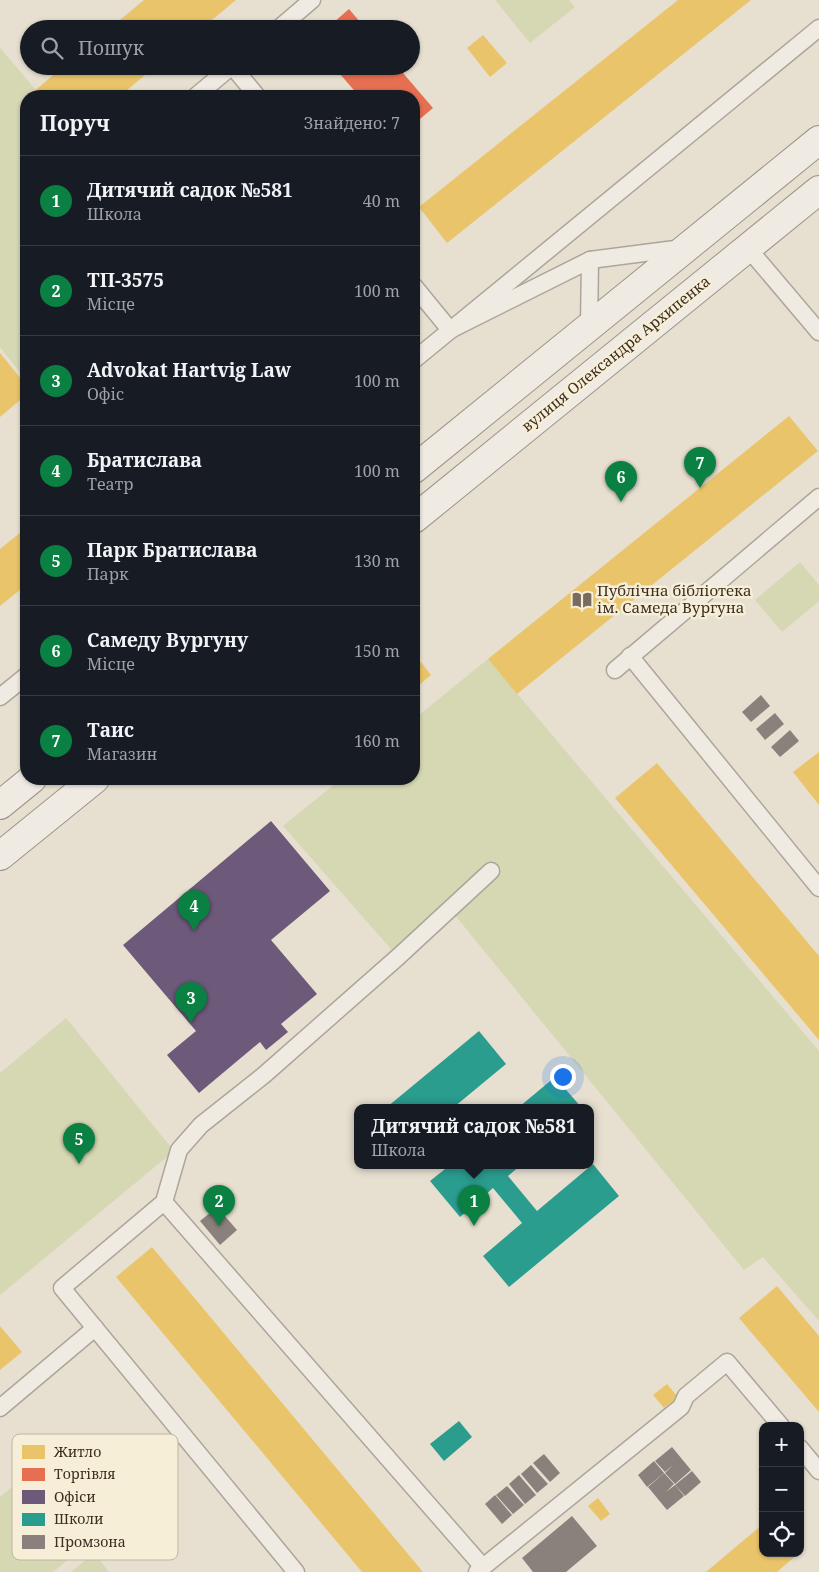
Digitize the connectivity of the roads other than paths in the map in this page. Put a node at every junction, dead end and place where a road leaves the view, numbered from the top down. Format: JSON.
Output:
{"nodes":[{"id":1,"x":312,"y":0,"type":"edge"},
{"id":2,"x":289,"y":20,"type":"edge"},
{"id":3,"x":819,"y":28,"type":"edge"},
{"id":4,"x":221,"y":75,"type":"edge"},
{"id":5,"x":240,"y":75,"type":"edge"},
{"id":6,"x":203,"y":90,"type":"edge"},
{"id":7,"x":253,"y":90,"type":"edge"},
{"id":8,"x":819,"y":140,"type":"edge"},
{"id":9,"x":819,"y":190,"type":"edge"},
{"id":10,"x":686,"y":248,"type":"junction"},
{"id":11,"x":747,"y":248,"type":"junction"},
{"id":12,"x":590,"y":260,"type":"junction"},
{"id":13,"x":420,"y":293,"type":"edge"},
{"id":14,"x":589,"y":326,"type":"junction"},
{"id":15,"x":450,"y":330,"type":"junction"},
{"id":16,"x":819,"y":332,"type":"edge"},
{"id":17,"x":420,"y":355,"type":"edge"},
{"id":18,"x":420,"y":464,"type":"edge"},
{"id":19,"x":819,"y":497,"type":"edge"},
{"id":20,"x":420,"y":514,"type":"edge"},
{"id":21,"x":630,"y":656,"type":"junction"},
{"id":22,"x":615,"y":670,"type":"dead end"},
{"id":23,"x":20,"y":681,"type":"edge"},
{"id":24,"x":0,"y":697,"type":"edge"},
{"id":25,"x":24,"y":785,"type":"edge"},
{"id":26,"x":88,"y":785,"type":"edge"},
{"id":27,"x":0,"y":804,"type":"edge"},
{"id":28,"x":0,"y":856,"type":"edge"},
{"id":29,"x":491,"y":871,"type":"dead end"},
{"id":30,"x":819,"y":888,"type":"edge"},
{"id":31,"x":164,"y":1202,"type":"junction"},
{"id":32,"x":94,"y":1328,"type":"junction"},
{"id":33,"x":0,"y":1408,"type":"edge"},
{"id":34,"x":778,"y":1422,"type":"edge"},
{"id":35,"x":804,"y":1453,"type":"edge"},
{"id":36,"x":819,"y":1471,"type":"edge"},
{"id":37,"x":480,"y":1569,"type":"edge"},
{"id":38,"x":296,"y":1572,"type":"edge"}],
"edges":[{"from":1,"to":2,"type":"lane"},
{"from":3,"to":15,"type":"lane"},
{"from":4,"to":6,"type":"lane"},
{"from":5,"to":7,"type":"lane"},
{"from":8,"to":10,"type":"main road"},
{"from":9,"to":11,"type":"main road","name":"вулиця Олександра Архипенка"},
{"from":10,"to":12,"type":"lane"},
{"from":10,"to":14,"type":"main road"},
{"from":11,"to":16,"type":"lane"},
{"from":11,"to":20,"type":"main road","name":"вулиця Олександра Архипенка"},
{"from":12,"to":14,"type":"lane"},
{"from":12,"to":15,"type":"lane"},
{"from":13,"to":15,"type":"lane"},
{"from":14,"to":18,"type":"main road"},
{"from":15,"to":17,"type":"lane"},
{"from":19,"to":21,"type":"lane"},
{"from":21,"to":22,"type":"lane"},
{"from":21,"to":30,"type":"lane"},
{"from":23,"to":24,"type":"lane"},
{"from":25,"to":27,"type":"main road"},
{"from":26,"to":28,"type":"main road"},
{"from":29,"to":31,"type":"lane"},
{"from":31,"to":32,"type":"lane"},
{"from":31,"to":37,"type":"lane"},
{"from":32,"to":33,"type":"lane"},
{"from":32,"to":38,"type":"lane"},
{"from":34,"to":37,"type":"lane"},
{"from":35,"to":36,"type":"lane"}]}
